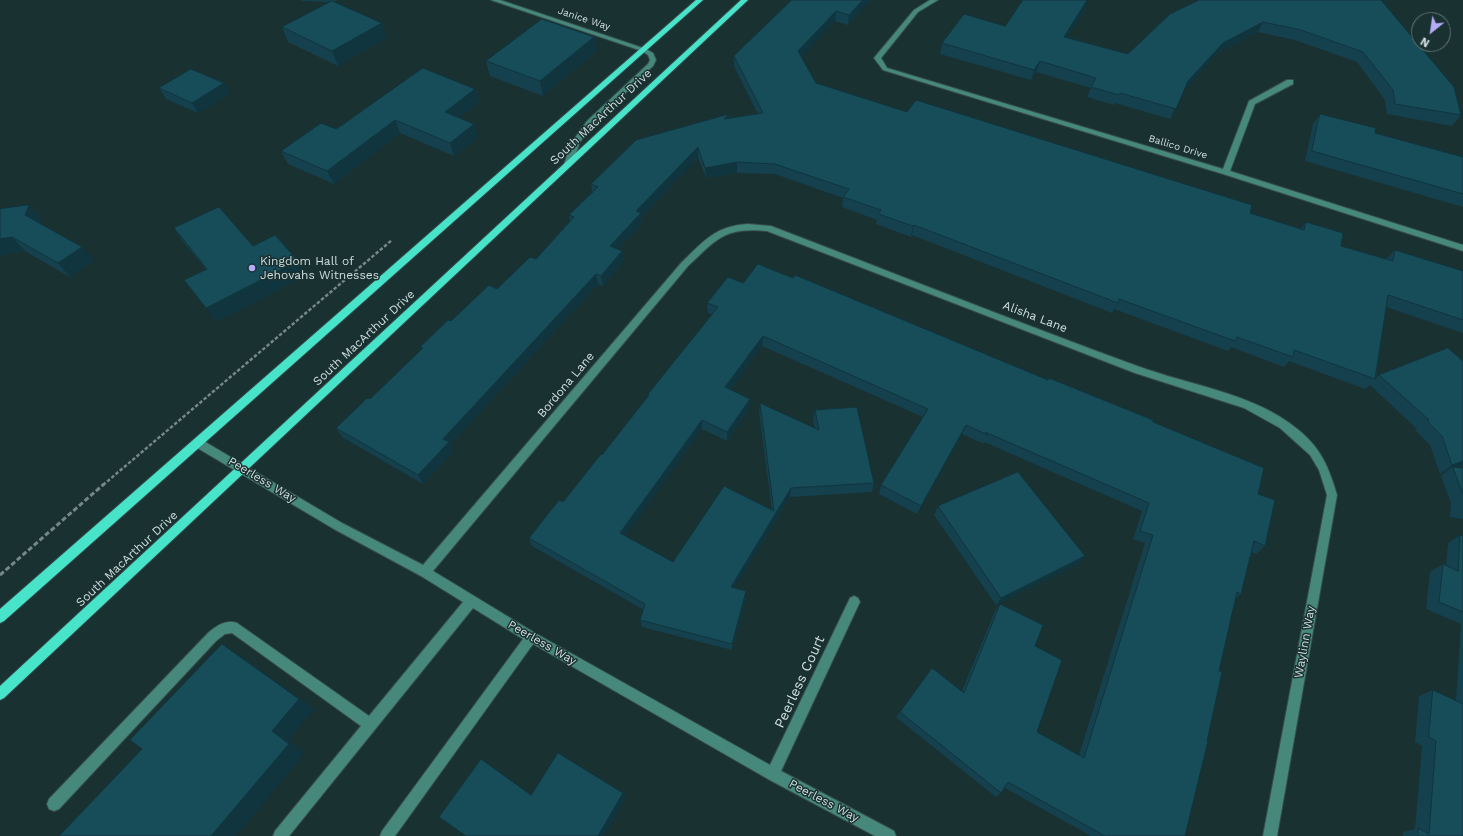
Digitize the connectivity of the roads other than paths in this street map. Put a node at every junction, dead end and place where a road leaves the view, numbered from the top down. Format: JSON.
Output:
{"nodes":[{"id":1,"x":494,"y":0,"type":"edge"},
{"id":2,"x":700,"y":0,"type":"edge"},
{"id":3,"x":744,"y":0,"type":"edge"},
{"id":4,"x":935,"y":0,"type":"edge"},
{"id":5,"x":644,"y":50,"type":"junction"},
{"id":6,"x":1290,"y":82,"type":"dead end"},
{"id":7,"x":568,"y":164,"type":"junction"},
{"id":8,"x":1226,"y":172,"type":"junction"},
{"id":9,"x":737,"y":228,"type":"joint"},
{"id":10,"x":1463,"y":248,"type":"edge"},
{"id":11,"x":198,"y":442,"type":"junction"},
{"id":12,"x":1314,"y":452,"type":"joint"},
{"id":13,"x":242,"y":468,"type":"junction"},
{"id":14,"x":425,"y":572,"type":"junction"},
{"id":15,"x":471,"y":601,"type":"junction"},
{"id":16,"x":854,"y":602,"type":"dead end"},
{"id":17,"x":0,"y":617,"type":"edge"},
{"id":18,"x":531,"y":637,"type":"junction"},
{"id":19,"x":0,"y":694,"type":"edge"},
{"id":20,"x":371,"y":725,"type":"junction"},
{"id":21,"x":773,"y":774,"type":"junction"},
{"id":22,"x":54,"y":804,"type":"dead end"},
{"id":23,"x":280,"y":836,"type":"edge"},
{"id":24,"x":387,"y":836,"type":"edge"},
{"id":25,"x":889,"y":836,"type":"edge"},
{"id":26,"x":1270,"y":836,"type":"edge"}],
"edges":[{"from":1,"to":5,"type":"street","name":"Janice Way"},
{"from":2,"to":5,"type":"main road","name":"South MacArthur Drive"},
{"from":3,"to":7,"type":"main road","name":"South MacArthur Drive"},
{"from":4,"to":8,"type":"street","name":"Ballico Drive"},
{"from":5,"to":7,"type":"street"},
{"from":5,"to":11,"type":"main road","name":"South MacArthur Drive"},
{"from":6,"to":8,"type":"street"},
{"from":7,"to":13,"type":"main road","name":"South MacArthur Drive"},
{"from":8,"to":10,"type":"street","name":"Ballico Drive"},
{"from":9,"to":12,"type":"street","name":"Alisha Lane"},
{"from":9,"to":14,"type":"street","name":"Bordona Lane"},
{"from":11,"to":13,"type":"street","name":"Peerless Way"},
{"from":11,"to":17,"type":"main road","name":"South MacArthur Drive"},
{"from":12,"to":26,"type":"street","name":"Waylinn Way"},
{"from":13,"to":14,"type":"street","name":"Peerless Way"},
{"from":13,"to":19,"type":"main road","name":"South MacArthur Drive"},
{"from":14,"to":15,"type":"street","name":"Peerless Way"},
{"from":15,"to":18,"type":"street","name":"Peerless Way"},
{"from":15,"to":20,"type":"street"},
{"from":16,"to":21,"type":"street","name":"Peerless Court"},
{"from":18,"to":21,"type":"street","name":"Peerless Way"},
{"from":18,"to":24,"type":"street"},
{"from":20,"to":22,"type":"street"},
{"from":20,"to":23,"type":"street"},
{"from":21,"to":25,"type":"street","name":"Peerless Way"}]}
